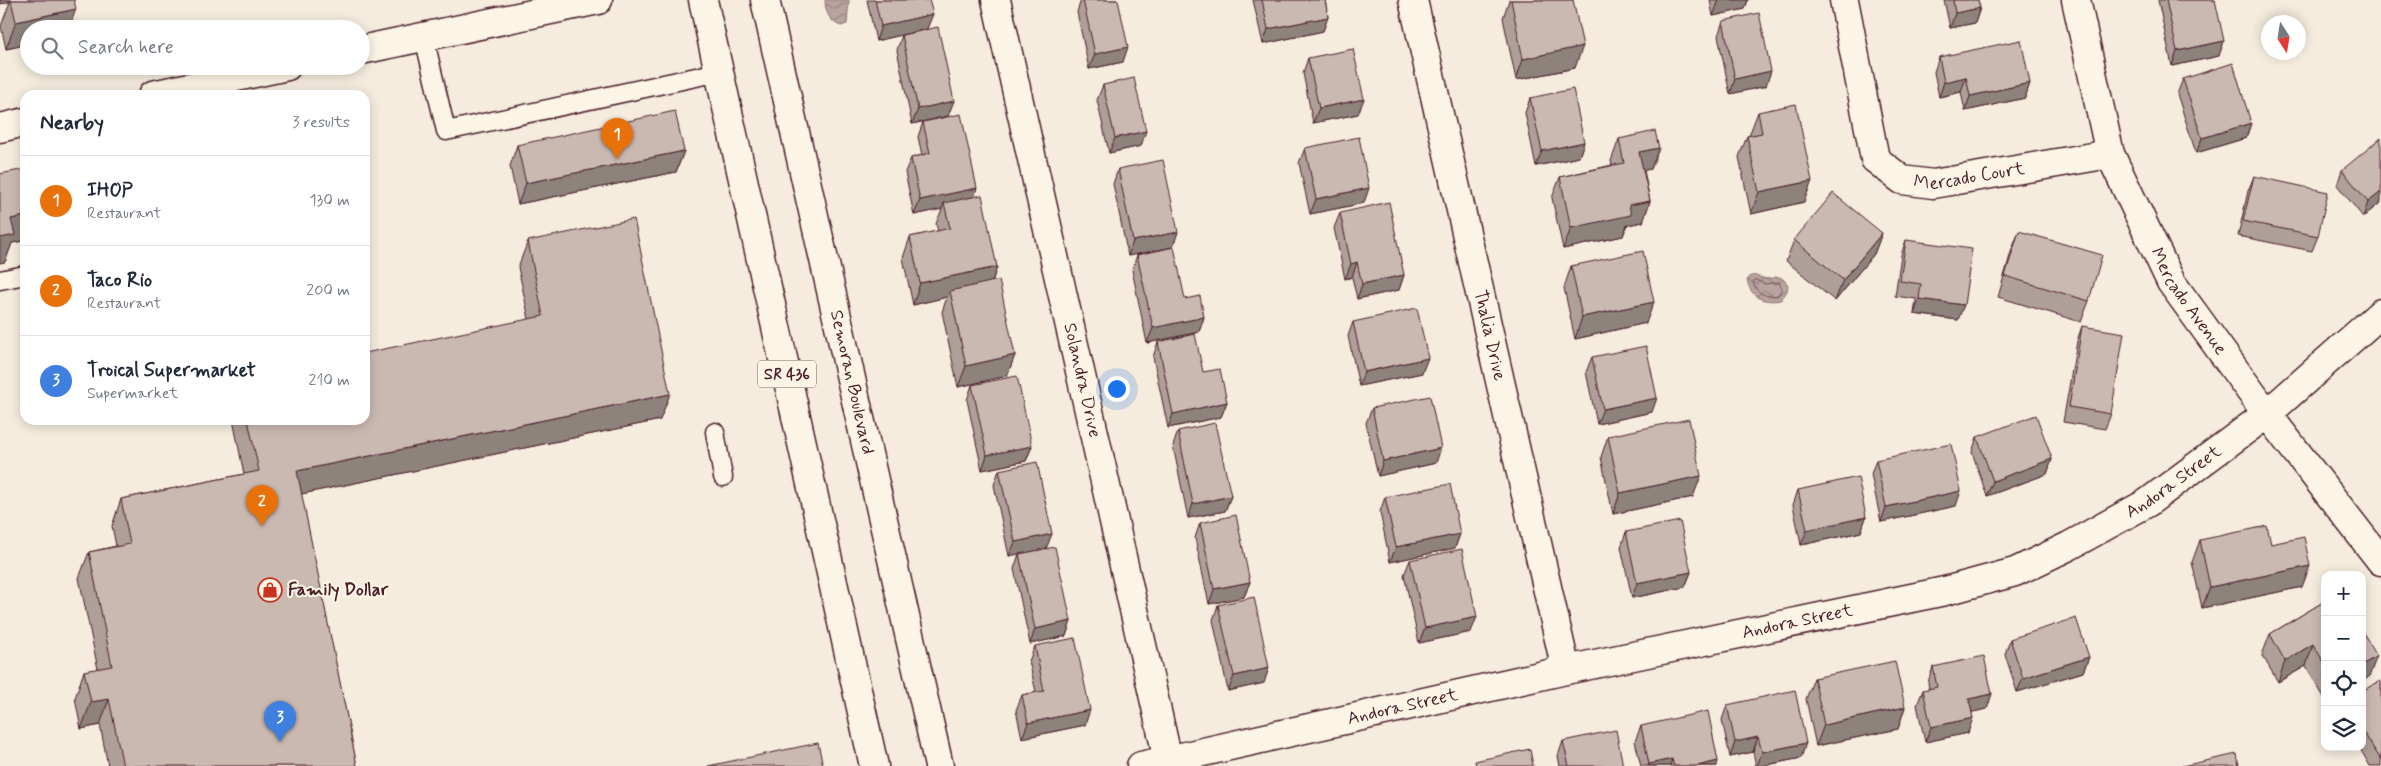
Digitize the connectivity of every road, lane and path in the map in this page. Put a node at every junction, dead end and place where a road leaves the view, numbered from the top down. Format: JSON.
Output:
{"nodes":[{"id":1,"x":598,"y":0,"type":"edge"},
{"id":2,"x":703,"y":0,"type":"edge"},
{"id":3,"x":765,"y":0,"type":"edge"},
{"id":4,"x":996,"y":0,"type":"edge"},
{"id":5,"x":1413,"y":0,"type":"edge"},
{"id":6,"x":1844,"y":0,"type":"edge"},
{"id":7,"x":2076,"y":0,"type":"edge"},
{"id":8,"x":564,"y":4,"type":"edge"},
{"id":9,"x":424,"y":37,"type":"junction"},
{"id":10,"x":370,"y":48,"type":"edge"},
{"id":11,"x":719,"y":72,"type":"junction"},
{"id":12,"x":245,"y":75,"type":"edge"},
{"id":13,"x":176,"y":90,"type":"edge"},
{"id":14,"x":20,"y":123,"type":"edge"},
{"id":15,"x":0,"y":128,"type":"edge"},
{"id":16,"x":2110,"y":154,"type":"junction"},
{"id":17,"x":20,"y":276,"type":"edge"},
{"id":18,"x":0,"y":280,"type":"edge"},
{"id":19,"x":2381,"y":313,"type":"edge"},
{"id":20,"x":2266,"y":414,"type":"junction"},
{"id":21,"x":715,"y":432,"type":"dead end"},
{"id":22,"x":724,"y":477,"type":"dead end"},
{"id":23,"x":2381,"y":561,"type":"edge"},
{"id":24,"x":1566,"y":670,"type":"junction"},
{"id":25,"x":1168,"y":760,"type":"junction"},
{"id":26,"x":874,"y":766,"type":"edge"},
{"id":27,"x":939,"y":766,"type":"edge"},
{"id":28,"x":1141,"y":766,"type":"edge"}],
"edges":[{"from":1,"to":8,"type":"street"},
{"from":2,"to":11,"type":"street","number":"SR 436"},
{"from":3,"to":27,"type":"street","name":"Semoran Boulevard"},
{"from":4,"to":25,"type":"street","name":"Solandra Drive"},
{"from":5,"to":24,"type":"street","name":"Thalia Drive"},
{"from":6,"to":16,"type":"street","name":"Mercado Court"},
{"from":7,"to":16,"type":"street","name":"Mercado Avenue"},
{"from":8,"to":9,"type":"street"},
{"from":9,"to":10,"type":"street"},
{"from":9,"to":11,"type":"lane"},
{"from":11,"to":26,"type":"street","number":"SR 436"},
{"from":12,"to":13,"type":"street"},
{"from":14,"to":15,"type":"street"},
{"from":16,"to":20,"type":"street","name":"Mercado Avenue"},
{"from":17,"to":18,"type":"lane"},
{"from":19,"to":20,"type":"street","name":"Andora Street"},
{"from":20,"to":23,"type":"street","name":"Mercado Avenue"},
{"from":20,"to":24,"type":"street","name":"Andora Street"},
{"from":21,"to":22,"type":"lane"},
{"from":24,"to":25,"type":"street","name":"Andora Street"},
{"from":25,"to":28,"type":"street","name":"Andora Street"}]}
